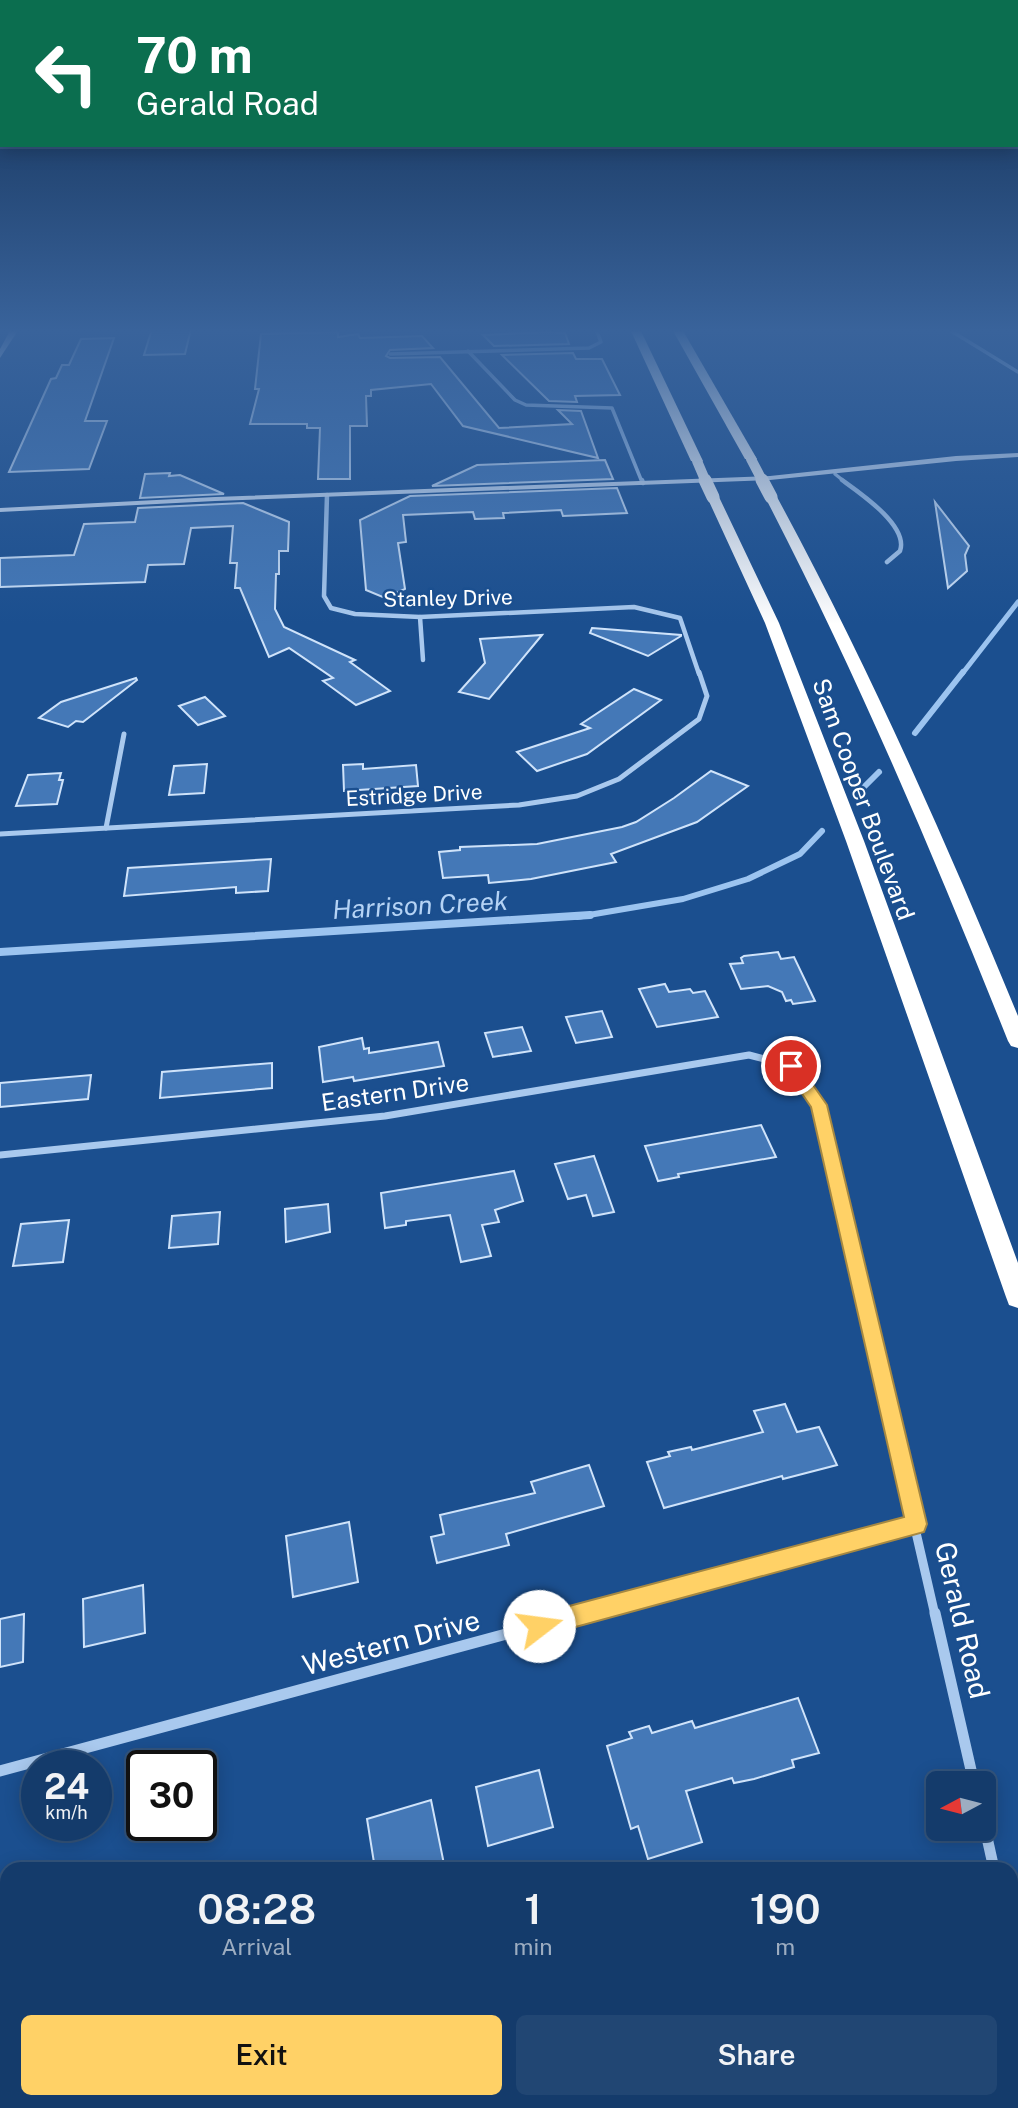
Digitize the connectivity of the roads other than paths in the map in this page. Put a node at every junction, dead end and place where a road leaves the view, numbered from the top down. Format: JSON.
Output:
{"nodes":[{"id":1,"x":620,"y":427,"type":"edge"},
{"id":2,"x":681,"y":427,"type":"edge"},
{"id":3,"x":733,"y":427,"type":"edge"},
{"id":4,"x":1018,"y":455,"type":"edge"},
{"id":5,"x":835,"y":474,"type":"junction"},
{"id":6,"x":643,"y":483,"type":"junction"},
{"id":7,"x":327,"y":495,"type":"junction"},
{"id":8,"x":0,"y":510,"type":"edge"},
{"id":9,"x":887,"y":562,"type":"dead end"},
{"id":10,"x":420,"y":617,"type":"junction"},
{"id":11,"x":680,"y":618,"type":"joint"},
{"id":12,"x":423,"y":660,"type":"dead end"},
{"id":13,"x":124,"y":734,"type":"dead end"},
{"id":14,"x":106,"y":828,"type":"junction"},
{"id":15,"x":0,"y":834,"type":"edge"},
{"id":16,"x":1018,"y":1041,"type":"edge"},
{"id":17,"x":791,"y":1066,"type":"joint"},
{"id":18,"x":0,"y":1155,"type":"edge"},
{"id":19,"x":1018,"y":1297,"type":"edge"},
{"id":20,"x":916,"y":1524,"type":"junction"},
{"id":21,"x":0,"y":1771,"type":"edge"},
{"id":22,"x":971,"y":1771,"type":"edge"},
{"id":23,"x":988,"y":1841,"type":"edge"},
{"id":24,"x":992,"y":1862,"type":"edge"}],
"edges":[{"from":1,"to":6,"type":"street"},
{"from":2,"to":19,"type":"highway","name":"Sam Cooper Boulevard","bridge":true},
{"from":3,"to":16,"type":"highway","name":"Sam Cooper Boulevard","bridge":true},
{"from":4,"to":5,"type":"main road"},
{"from":5,"to":6,"type":"main road"},
{"from":5,"to":9,"type":"street"},
{"from":6,"to":7,"type":"main road"},
{"from":7,"to":8,"type":"main road"},
{"from":7,"to":10,"type":"street","name":"Stanley Drive"},
{"from":10,"to":11,"type":"street","name":"Stanley Drive"},
{"from":10,"to":12,"type":"street"},
{"from":11,"to":14,"type":"street","name":"Estridge Drive"},
{"from":13,"to":14,"type":"street"},
{"from":14,"to":15,"type":"street","name":"Estridge Drive"},
{"from":17,"to":18,"type":"street","name":"Eastern Drive"},
{"from":17,"to":20,"type":"street","name":"Gerald Road"},
{"from":20,"to":21,"type":"street","name":"Western Drive"},
{"from":20,"to":22,"type":"street","name":"Gerald Road"},
{"from":23,"to":24,"type":"street"}]}
